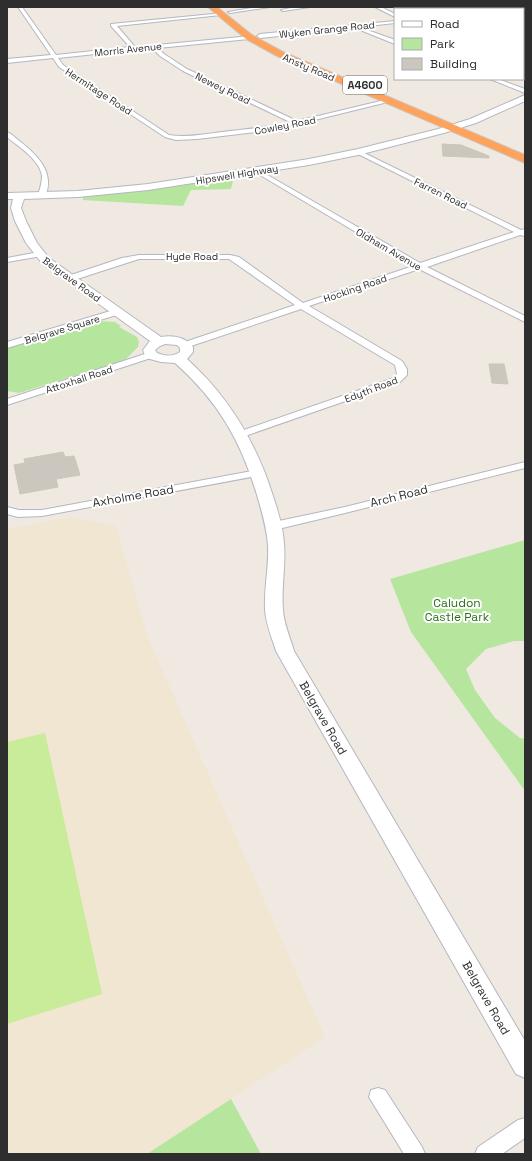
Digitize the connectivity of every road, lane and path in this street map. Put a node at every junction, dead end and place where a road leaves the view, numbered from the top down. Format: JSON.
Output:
{"nodes":[{"id":1,"x":20,"y":7,"type":"edge"},
{"id":2,"x":212,"y":7,"type":"edge"},
{"id":3,"x":268,"y":7,"type":"edge"},
{"id":4,"x":308,"y":7,"type":"edge"},
{"id":5,"x":377,"y":7,"type":"edge"},
{"id":6,"x":291,"y":8,"type":"edge"},
{"id":7,"x":283,"y":10,"type":"dead end"},
{"id":8,"x":225,"y":11,"type":"edge"},
{"id":9,"x":394,"y":16,"type":"edge"},
{"id":10,"x":394,"y":22,"type":"edge"},
{"id":11,"x":354,"y":26,"type":"junction"},
{"id":12,"x":260,"y":36,"type":"junction"},
{"id":13,"x":249,"y":37,"type":"junction"},
{"id":14,"x":394,"y":42,"type":"edge"},
{"id":15,"x":153,"y":46,"type":"junction"},
{"id":16,"x":133,"y":48,"type":"junction"},
{"id":17,"x":53,"y":56,"type":"junction"},
{"id":18,"x":7,"y":61,"type":"edge"},
{"id":19,"x":497,"y":80,"type":"edge"},
{"id":20,"x":525,"y":91,"type":"edge"},
{"id":21,"x":525,"y":98,"type":"edge"},
{"id":22,"x":389,"y":101,"type":"junction"},
{"id":23,"x":297,"y":123,"type":"junction"},
{"id":24,"x":458,"y":126,"type":"junction"},
{"id":25,"x":7,"y":134,"type":"edge"},
{"id":26,"x":179,"y":138,"type":"joint"},
{"id":27,"x":525,"y":151,"type":"edge"},
{"id":28,"x":358,"y":152,"type":"junction"},
{"id":29,"x":525,"y":158,"type":"edge"},
{"id":30,"x":257,"y":171,"type":"junction"},
{"id":31,"x":42,"y":195,"type":"junction"},
{"id":32,"x":7,"y":196,"type":"edge"},
{"id":33,"x":19,"y":196,"type":"junction"},
{"id":34,"x":524,"y":233,"type":"edge"},
{"id":35,"x":39,"y":254,"type":"junction"},
{"id":36,"x":7,"y":260,"type":"edge"},
{"id":37,"x":419,"y":266,"type":"junction"},
{"id":38,"x":71,"y":278,"type":"junction"},
{"id":39,"x":302,"y":306,"type":"junction"},
{"id":40,"x":117,"y":312,"type":"junction"},
{"id":41,"x":525,"y":319,"type":"edge"},
{"id":42,"x":158,"y":342,"type":"junction"},
{"id":43,"x":7,"y":345,"type":"edge"},
{"id":44,"x":181,"y":351,"type":"junction"},
{"id":45,"x":151,"y":355,"type":"junction"},
{"id":46,"x":7,"y":402,"type":"edge"},
{"id":47,"x":242,"y":434,"type":"junction"},
{"id":48,"x":525,"y":465,"type":"edge"},
{"id":49,"x":258,"y":472,"type":"junction"},
{"id":50,"x":7,"y":510,"type":"edge"},
{"id":51,"x":274,"y":526,"type":"junction"},
{"id":52,"x":525,"y":1065,"type":"edge"},
{"id":53,"x":378,"y":1097,"type":"dead end"},
{"id":54,"x":525,"y":1127,"type":"edge"},
{"id":55,"x":415,"y":1154,"type":"edge"},
{"id":56,"x":485,"y":1154,"type":"edge"}],
"edges":[{"from":1,"to":17,"type":"street","name":"Hermitage Road"},
{"from":2,"to":8,"type":"highway","name":"Ansty Road","number":"A4600"},
{"from":3,"to":8,"type":"street"},
{"from":4,"to":6,"type":"street"},
{"from":5,"to":9,"type":"street"},
{"from":6,"to":7,"type":"street"},
{"from":8,"to":12,"type":"highway","name":"Ansty Road","number":"A4600"},
{"from":8,"to":13,"type":"highway","name":"Ansty Road","number":"A4600"},
{"from":8,"to":16,"type":"street"},
{"from":10,"to":11,"type":"street","name":"Wyken Grange Road"},
{"from":11,"to":12,"type":"street","name":"Wyken Grange Road"},
{"from":11,"to":14,"type":"street"},
{"from":12,"to":24,"type":"highway","name":"Ansty Road","number":"A4600"},
{"from":13,"to":15,"type":"street","name":"Morris Avenue"},
{"from":13,"to":22,"type":"highway","name":"Ansty Road","number":"A4600"},
{"from":15,"to":16,"type":"street","name":"Morris Avenue"},
{"from":15,"to":23,"type":"street","name":"Newey Road"},
{"from":16,"to":17,"type":"street","name":"Morris Avenue"},
{"from":17,"to":18,"type":"street","name":"Morris Avenue"},
{"from":17,"to":26,"type":"street","name":"Hermitage Road"},
{"from":19,"to":20,"type":"street"},
{"from":21,"to":24,"type":"street","name":"Hipswell Highway"},
{"from":22,"to":23,"type":"street","name":"Cowley Road"},
{"from":22,"to":24,"type":"highway","name":"Ansty Road","number":"A4600"},
{"from":23,"to":26,"type":"street","name":"Cowley Road"},
{"from":24,"to":27,"type":"highway","name":"Ansty Road","number":"A4600"},
{"from":24,"to":28,"type":"street","name":"Hipswell Highway"},
{"from":24,"to":29,"type":"highway","name":"Ansty Road","number":"A4600"},
{"from":25,"to":31,"type":"street"},
{"from":28,"to":30,"type":"street","name":"Hipswell Highway"},
{"from":28,"to":34,"type":"street","name":"Farren Road"},
{"from":30,"to":31,"type":"street","name":"Hipswell Highway"},
{"from":30,"to":37,"type":"street","name":"Oldham Avenue"},
{"from":31,"to":33,"type":"street","name":"Hipswell Highway"},
{"from":32,"to":33,"type":"street","name":"Hipswell Highway"},
{"from":33,"to":35,"type":"street","name":"Belgrave Road"},
{"from":34,"to":37,"type":"street","name":"Hocking Road"},
{"from":35,"to":36,"type":"street"},
{"from":35,"to":38,"type":"street","name":"Belgrave Road"},
{"from":37,"to":39,"type":"street","name":"Hocking Road"},
{"from":37,"to":41,"type":"street","name":"Oldham Avenue"},
{"from":38,"to":39,"type":"street","name":"Hyde Road"},
{"from":38,"to":40,"type":"street","name":"Belgrave Road"},
{"from":39,"to":44,"type":"street","name":"Hocking Road"},
{"from":39,"to":47,"type":"street","name":"Edyth Road"},
{"from":40,"to":42,"type":"street","name":"Belgrave Road"},
{"from":40,"to":43,"type":"street","name":"Belgrave Square"},
{"from":42,"to":44,"type":"street"},
{"from":42,"to":45,"type":"street"},
{"from":44,"to":45,"type":"street"},
{"from":44,"to":47,"type":"street","name":"Belgrave Road"},
{"from":45,"to":46,"type":"street","name":"Attoxhall Road"},
{"from":47,"to":49,"type":"street","name":"Belgrave Road"},
{"from":48,"to":51,"type":"street","name":"Arch Road"},
{"from":49,"to":50,"type":"street","name":"Axholme Road"},
{"from":49,"to":51,"type":"street","name":"Belgrave Road"},
{"from":51,"to":52,"type":"street","name":"Belgrave Road"},
{"from":53,"to":55,"type":"street"},
{"from":54,"to":56,"type":"street"}]}
